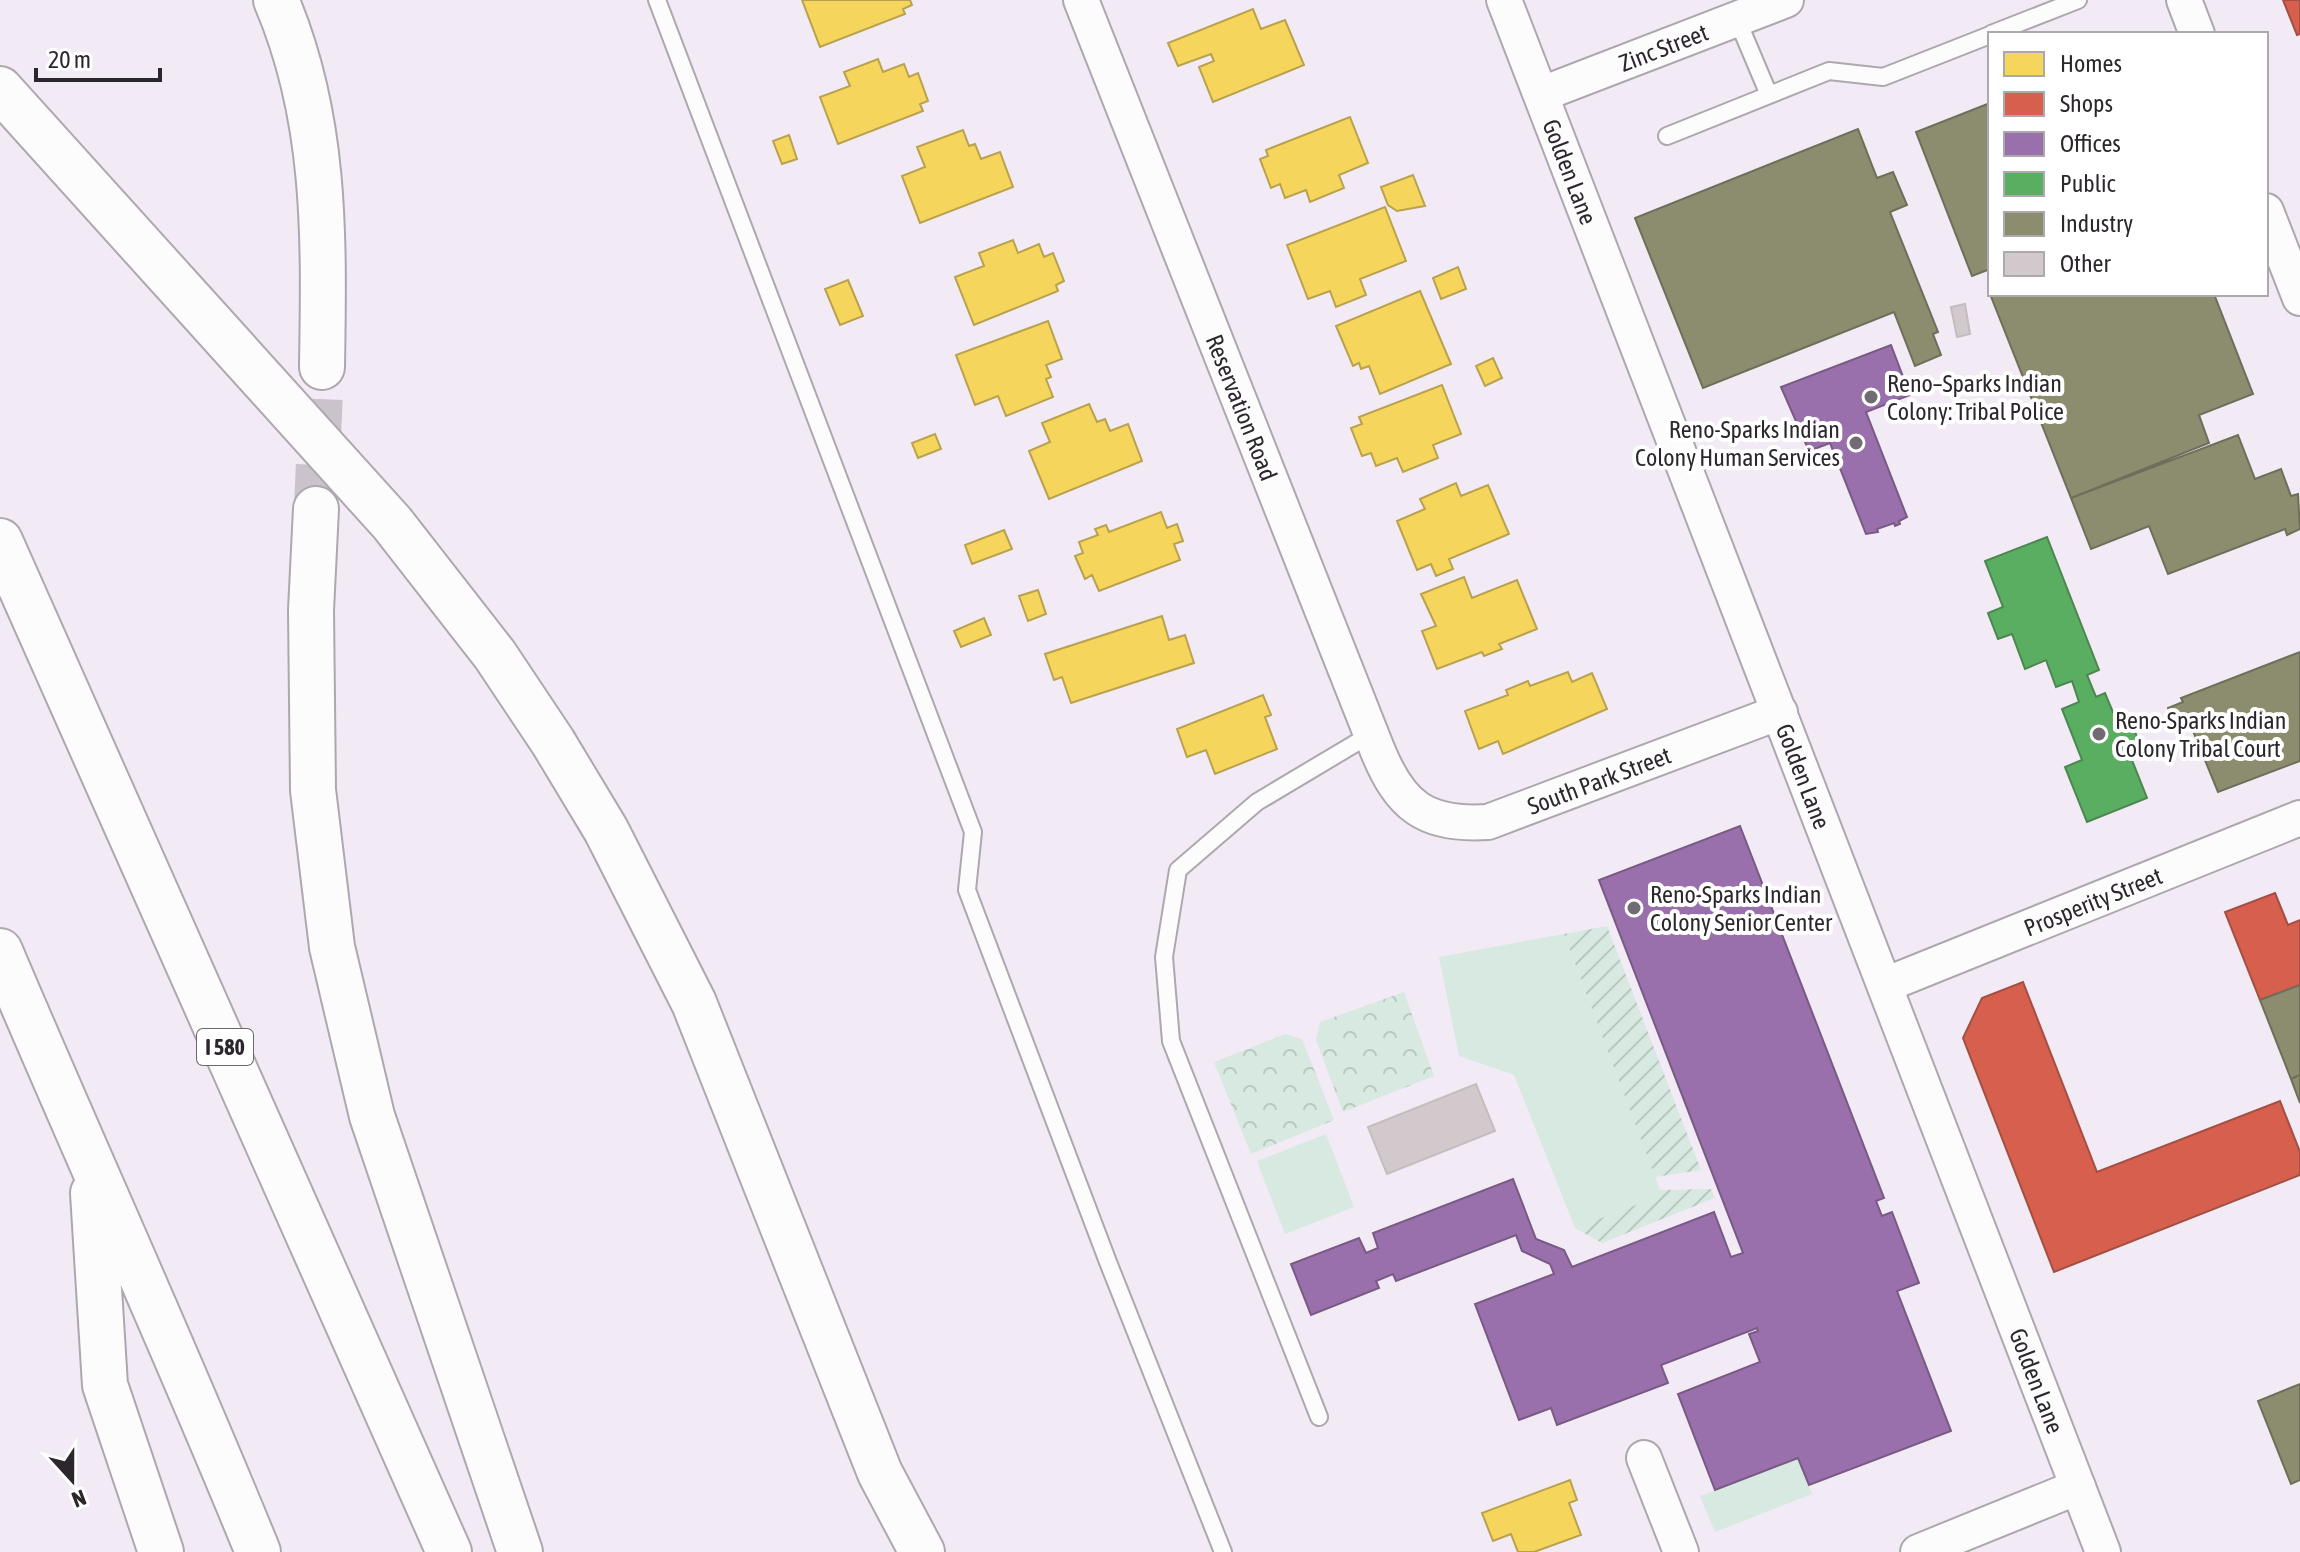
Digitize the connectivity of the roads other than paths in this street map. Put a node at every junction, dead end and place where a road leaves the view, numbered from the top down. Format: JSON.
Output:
{"nodes":[{"id":1,"x":276,"y":0,"type":"edge"},
{"id":2,"x":657,"y":0,"type":"edge"},
{"id":3,"x":1081,"y":0,"type":"edge"},
{"id":4,"x":1504,"y":0,"type":"edge"},
{"id":5,"x":1786,"y":0,"type":"edge"},
{"id":6,"x":2078,"y":0,"type":"edge"},
{"id":7,"x":2184,"y":0,"type":"edge"},
{"id":8,"x":1737,"y":19,"type":"junction"},
{"id":9,"x":1996,"y":32,"type":"edge"},
{"id":10,"x":2196,"y":32,"type":"edge"},
{"id":11,"x":1988,"y":35,"type":"edge"},
{"id":12,"x":0,"y":89,"type":"edge"},
{"id":13,"x":1542,"y":94,"type":"junction"},
{"id":14,"x":1769,"y":95,"type":"junction"},
{"id":15,"x":1667,"y":136,"type":"dead end"},
{"id":16,"x":2268,"y":216,"type":"edge"},
{"id":17,"x":2300,"y":298,"type":"edge"},
{"id":18,"x":322,"y":367,"type":"tunnel mouth"},
{"id":19,"x":316,"y":509,"type":"tunnel mouth"},
{"id":20,"x":0,"y":541,"type":"edge"},
{"id":21,"x":1780,"y":712,"type":"junction"},
{"id":22,"x":1371,"y":734,"type":"junction"},
{"id":23,"x":1415,"y":809,"type":"joint"},
{"id":24,"x":2300,"y":818,"type":"edge"},
{"id":25,"x":0,"y":951,"type":"edge"},
{"id":26,"x":1885,"y":985,"type":"junction"},
{"id":27,"x":91,"y":1167,"type":"junction"},
{"id":28,"x":1319,"y":1417,"type":"dead end"},
{"id":29,"x":1644,"y":1458,"type":"dead end"},
{"id":30,"x":2078,"y":1487,"type":"junction"},
{"id":31,"x":161,"y":1552,"type":"edge"},
{"id":32,"x":258,"y":1552,"type":"edge"},
{"id":33,"x":449,"y":1552,"type":"edge"},
{"id":34,"x":520,"y":1552,"type":"edge"},
{"id":35,"x":922,"y":1552,"type":"edge"},
{"id":36,"x":1223,"y":1552,"type":"edge"},
{"id":37,"x":1681,"y":1552,"type":"edge"},
{"id":38,"x":1918,"y":1552,"type":"edge"},
{"id":39,"x":2103,"y":1552,"type":"edge"}],
"edges":[{"from":1,"to":18,"type":"highway"},
{"from":2,"to":36,"type":"lane"},
{"from":3,"to":22,"type":"street","name":"Reservation Road"},
{"from":4,"to":13,"type":"street","name":"Golden Lane"},
{"from":5,"to":8,"type":"street","name":"Zinc Street"},
{"from":6,"to":9,"type":"lane"},
{"from":7,"to":10,"type":"street"},
{"from":8,"to":13,"type":"street","name":"Zinc Street"},
{"from":8,"to":14,"type":"lane"},
{"from":11,"to":14,"type":"lane"},
{"from":12,"to":35,"type":"highway"},
{"from":13,"to":21,"type":"street","name":"Golden Lane"},
{"from":14,"to":15,"type":"lane"},
{"from":16,"to":17,"type":"street"},
{"from":19,"to":34,"type":"highway"},
{"from":20,"to":33,"type":"highway","number":"I 580"},
{"from":21,"to":23,"type":"street","name":"South Park Street"},
{"from":21,"to":26,"type":"street","name":"Golden Lane"},
{"from":22,"to":23,"type":"street","name":"Reservation Road"},
{"from":22,"to":28,"type":"lane"},
{"from":24,"to":26,"type":"street","name":"Prosperity Street"},
{"from":25,"to":27,"type":"highway"},
{"from":26,"to":30,"type":"street","name":"Golden Lane"},
{"from":27,"to":31,"type":"highway"},
{"from":27,"to":32,"type":"highway"},
{"from":29,"to":37,"type":"street"},
{"from":30,"to":38,"type":"street"},
{"from":30,"to":39,"type":"street","name":"Golden Lane"}]}
